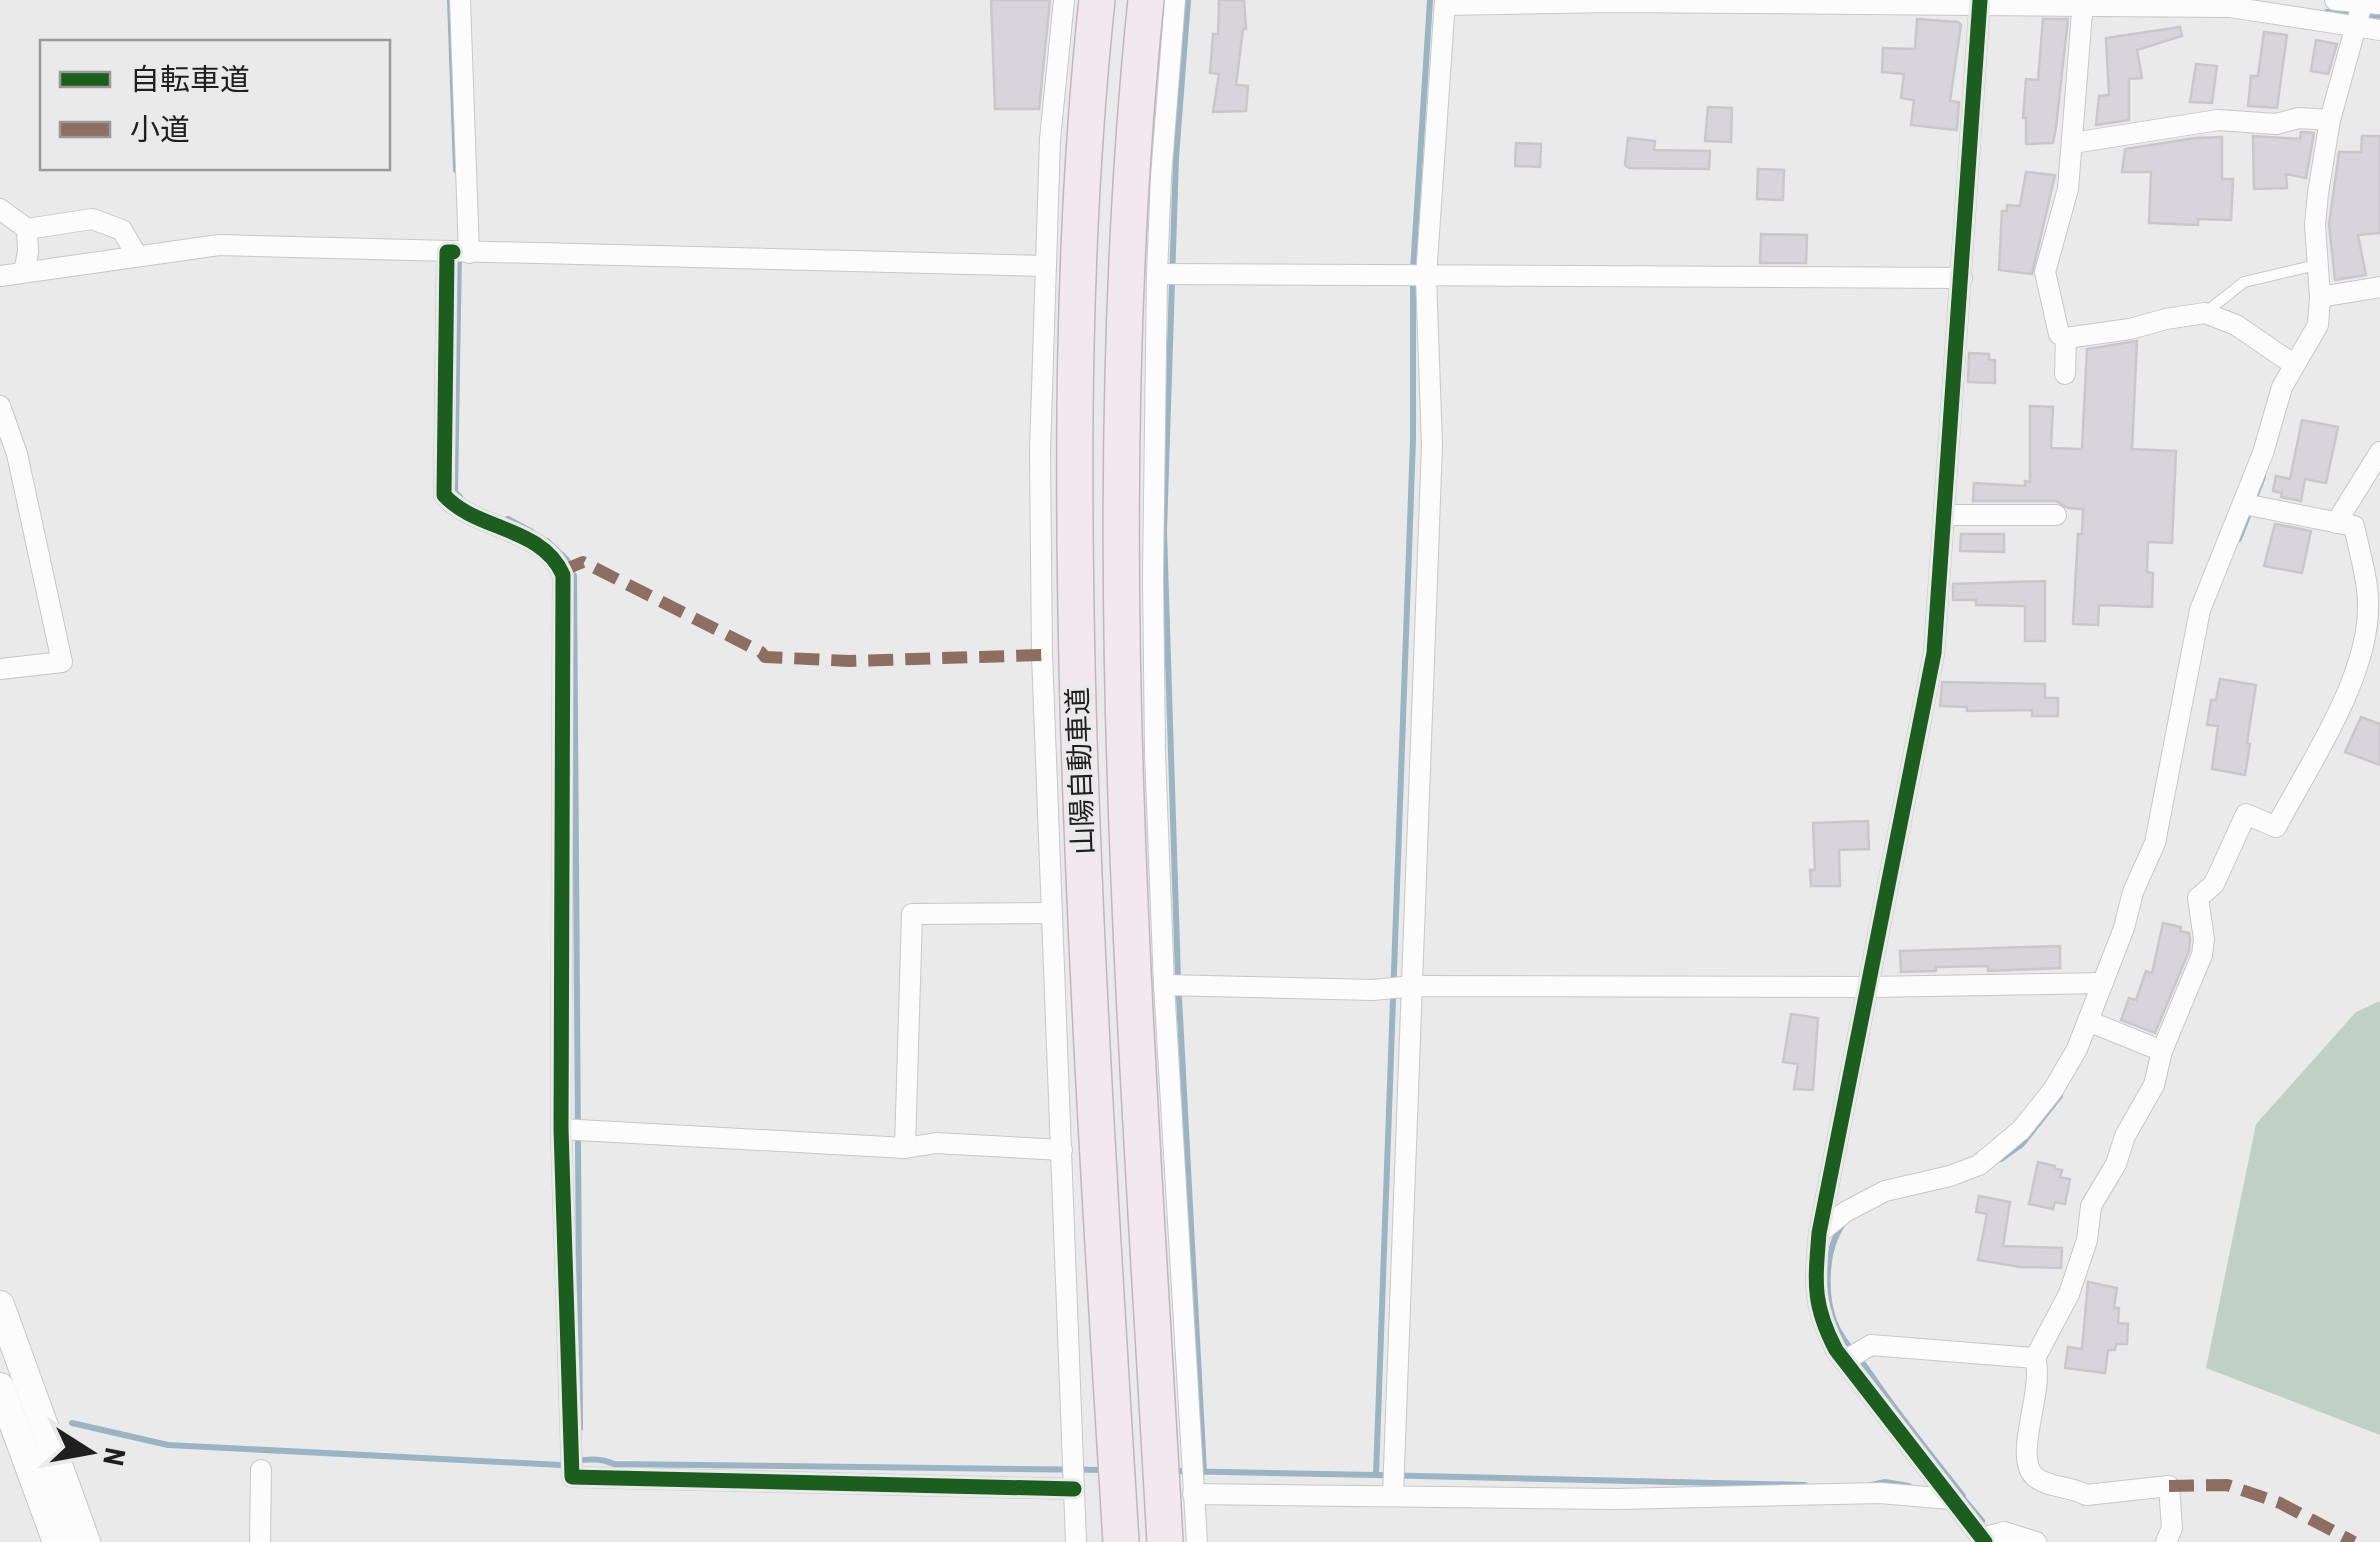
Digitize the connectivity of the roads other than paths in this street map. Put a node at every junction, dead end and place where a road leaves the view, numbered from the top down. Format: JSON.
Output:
{"nodes":[{"id":1,"x":460,"y":0,"type":"edge"},
{"id":2,"x":1064,"y":0,"type":"edge"},
{"id":3,"x":1097,"y":0,"type":"edge"},
{"id":4,"x":1146,"y":0,"type":"edge"},
{"id":5,"x":1176,"y":0,"type":"edge"},
{"id":6,"x":2335,"y":0,"type":"edge"},
{"id":7,"x":1445,"y":2,"type":"edge"},
{"id":8,"x":1980,"y":2,"type":"edge"},
{"id":9,"x":2083,"y":3,"type":"edge"},
{"id":10,"x":2364,"y":11,"type":"edge"},
{"id":11,"x":2380,"y":30,"type":"edge"},
{"id":12,"x":2330,"y":120,"type":"junction"},
{"id":13,"x":2073,"y":143,"type":"junction"},
{"id":14,"x":0,"y":209,"type":"edge"},
{"id":15,"x":27,"y":229,"type":"junction"},
{"id":16,"x":459,"y":253,"type":"junction"},
{"id":17,"x":136,"y":256,"type":"junction"},
{"id":18,"x":2316,"y":265,"type":"junction"},
{"id":19,"x":1046,"y":266,"type":"junction"},
{"id":20,"x":24,"y":272,"type":"junction"},
{"id":21,"x":1167,"y":274,"type":"junction"},
{"id":22,"x":0,"y":276,"type":"edge"},
{"id":23,"x":1418,"y":277,"type":"junction"},
{"id":24,"x":1962,"y":278,"type":"junction"},
{"id":25,"x":2380,"y":286,"type":"edge"},
{"id":26,"x":2326,"y":296,"type":"junction"},
{"id":27,"x":2205,"y":313,"type":"junction"},
{"id":28,"x":2066,"y":338,"type":"junction"},
{"id":29,"x":2293,"y":364,"type":"junction"},
{"id":30,"x":2066,"y":374,"type":"dead end"},
{"id":31,"x":0,"y":406,"type":"edge"},
{"id":32,"x":2380,"y":452,"type":"edge"},
{"id":33,"x":2250,"y":506,"type":"junction"},
{"id":34,"x":1944,"y":515,"type":"junction"},
{"id":35,"x":2056,"y":516,"type":"dead end"},
{"id":36,"x":2336,"y":523,"type":"junction"},
{"id":37,"x":2374,"y":596,"type":"edge"},
{"id":38,"x":0,"y":669,"type":"edge"},
{"id":39,"x":1052,"y":913,"type":"junction"},
{"id":40,"x":2103,"y":983,"type":"junction"},
{"id":41,"x":1174,"y":986,"type":"junction"},
{"id":42,"x":1401,"y":987,"type":"junction"},
{"id":43,"x":1867,"y":987,"type":"junction"},
{"id":44,"x":2093,"y":1023,"type":"junction"},
{"id":45,"x":2162,"y":1051,"type":"junction"},
{"id":46,"x":572,"y":1130,"type":"junction"},
{"id":47,"x":905,"y":1148,"type":"junction"},
{"id":48,"x":1062,"y":1150,"type":"junction"},
{"id":49,"x":1818,"y":1233,"type":"junction"},
{"id":50,"x":0,"y":1305,"type":"edge"},
{"id":51,"x":1850,"y":1356,"type":"junction"},
{"id":52,"x":2035,"y":1358,"type":"junction"},
{"id":53,"x":0,"y":1386,"type":"edge"},
{"id":54,"x":261,"y":1470,"type":"dead end"},
{"id":55,"x":1074,"y":1475,"type":"junction"},
{"id":56,"x":1192,"y":1479,"type":"junction"},
{"id":57,"x":1393,"y":1482,"type":"junction"},
{"id":58,"x":1950,"y":1499,"type":"junction"},
{"id":59,"x":1983,"y":1540,"type":"edge"},
{"id":60,"x":57,"y":1542,"type":"edge"},
{"id":61,"x":86,"y":1542,"type":"edge"},
{"id":62,"x":260,"y":1542,"type":"edge"},
{"id":63,"x":1076,"y":1542,"type":"edge"},
{"id":64,"x":1121,"y":1542,"type":"edge"},
{"id":65,"x":1165,"y":1542,"type":"edge"},
{"id":66,"x":1198,"y":1542,"type":"edge"},
{"id":67,"x":2036,"y":1542,"type":"edge"},
{"id":68,"x":2166,"y":1542,"type":"edge"}],
"edges":[{"from":1,"to":16,"type":"street"},
{"from":2,"to":19,"type":"street"},
{"from":3,"to":64,"type":"highway","name":"山陽自動車道"},
{"from":4,"to":65,"type":"highway","name":"山陽自動車道"},
{"from":5,"to":21,"type":"street"},
{"from":6,"to":10,"type":"street"},
{"from":7,"to":8,"type":"street"},
{"from":7,"to":23,"type":"street"},
{"from":8,"to":9,"type":"street"},
{"from":8,"to":24,"type":"street"},
{"from":9,"to":10,"type":"street"},
{"from":9,"to":13,"type":"street"},
{"from":10,"to":11,"type":"street"},
{"from":10,"to":12,"type":"street"},
{"from":12,"to":13,"type":"street"},
{"from":12,"to":18,"type":"street"},
{"from":13,"to":28,"type":"street"},
{"from":14,"to":15,"type":"street"},
{"from":15,"to":17,"type":"street"},
{"from":15,"to":20,"type":"street"},
{"from":16,"to":17,"type":"street"},
{"from":16,"to":19,"type":"street"},
{"from":16,"to":46,"type":"street"},
{"from":17,"to":20,"type":"street"},
{"from":18,"to":26,"type":"street"},
{"from":18,"to":27,"type":"lane"},
{"from":19,"to":39,"type":"street"},
{"from":20,"to":22,"type":"street"},
{"from":21,"to":23,"type":"street"},
{"from":21,"to":41,"type":"street"},
{"from":23,"to":24,"type":"street"},
{"from":23,"to":42,"type":"street"},
{"from":24,"to":34,"type":"street"},
{"from":25,"to":26,"type":"street"},
{"from":26,"to":29,"type":"street"},
{"from":27,"to":28,"type":"street"},
{"from":27,"to":29,"type":"street"},
{"from":28,"to":30,"type":"street"},
{"from":29,"to":33,"type":"street"},
{"from":31,"to":38,"type":"street"},
{"from":32,"to":36,"type":"street"},
{"from":33,"to":36,"type":"street"},
{"from":33,"to":40,"type":"street"},
{"from":34,"to":35,"type":"street"},
{"from":34,"to":43,"type":"street"},
{"from":36,"to":37,"type":"street"},
{"from":37,"to":45,"type":"street"},
{"from":39,"to":47,"type":"street"},
{"from":39,"to":48,"type":"street"},
{"from":40,"to":43,"type":"street"},
{"from":40,"to":44,"type":"street"},
{"from":41,"to":42,"type":"street"},
{"from":41,"to":56,"type":"street"},
{"from":42,"to":43,"type":"street"},
{"from":42,"to":57,"type":"street"},
{"from":43,"to":49,"type":"street"},
{"from":44,"to":45,"type":"street"},
{"from":44,"to":49,"type":"street"},
{"from":45,"to":52,"type":"street"},
{"from":46,"to":47,"type":"street"},
{"from":46,"to":55,"type":"street"},
{"from":47,"to":48,"type":"street"},
{"from":48,"to":55,"type":"street"},
{"from":49,"to":51,"type":"street"},
{"from":50,"to":61,"type":"street"},
{"from":51,"to":52,"type":"street"},
{"from":51,"to":58,"type":"street"},
{"from":52,"to":68,"type":"street"},
{"from":53,"to":60,"type":"street"},
{"from":54,"to":62,"type":"street"},
{"from":55,"to":63,"type":"street"},
{"from":56,"to":57,"type":"street"},
{"from":56,"to":66,"type":"street"},
{"from":57,"to":58,"type":"street"},
{"from":58,"to":59,"type":"street"},
{"from":59,"to":67,"type":"street"}]}
